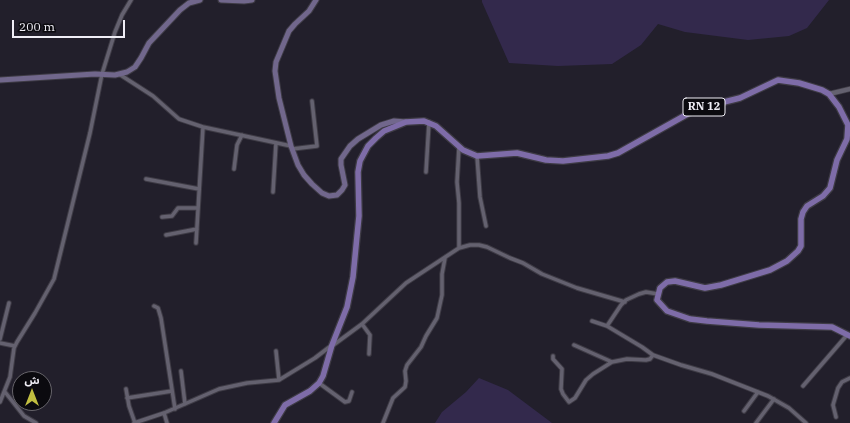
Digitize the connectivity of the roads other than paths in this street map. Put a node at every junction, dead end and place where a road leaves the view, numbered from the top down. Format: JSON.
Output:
{"nodes":[{"id":1,"x":131,"y":0,"type":"edge"},
{"id":2,"x":200,"y":0,"type":"edge"},
{"id":3,"x":221,"y":0,"type":"edge"},
{"id":4,"x":252,"y":0,"type":"edge"},
{"id":5,"x":316,"y":0,"type":"edge"},
{"id":6,"x":102,"y":74,"type":"junction"},
{"id":7,"x":119,"y":74,"type":"junction"},
{"id":8,"x":0,"y":80,"type":"edge"},
{"id":9,"x":850,"y":89,"type":"edge"},
{"id":10,"x":829,"y":94,"type":"junction"},
{"id":11,"x":312,"y":101,"type":"dead end"},
{"id":12,"x":406,"y":122,"type":"junction"},
{"id":13,"x":429,"y":122,"type":"junction"},
{"id":14,"x":203,"y":127,"type":"junction"},
{"id":15,"x":242,"y":135,"type":"junction"},
{"id":16,"x":276,"y":143,"type":"junction"},
{"id":17,"x":459,"y":147,"type":"junction"},
{"id":18,"x":291,"y":148,"type":"junction"},
{"id":19,"x":476,"y":156,"type":"junction"},
{"id":20,"x":234,"y":169,"type":"dead end"},
{"id":21,"x":426,"y":172,"type":"dead end"},
{"id":22,"x":146,"y":179,"type":"dead end"},
{"id":23,"x":199,"y":189,"type":"junction"},
{"id":24,"x":273,"y":192,"type":"dead end"},
{"id":25,"x":198,"y":208,"type":"junction"},
{"id":26,"x":162,"y":217,"type":"dead end"},
{"id":27,"x":486,"y":226,"type":"dead end"},
{"id":28,"x":197,"y":229,"type":"junction"},
{"id":29,"x":166,"y":235,"type":"dead end"},
{"id":30,"x":196,"y":243,"type":"dead end"},
{"id":31,"x":459,"y":248,"type":"junction"},
{"id":32,"x":445,"y":258,"type":"junction"},
{"id":33,"x":658,"y":294,"type":"junction"},
{"id":34,"x":625,"y":302,"type":"junction"},
{"id":35,"x":10,"y":303,"type":"dead end"},
{"id":36,"x":154,"y":306,"type":"dead end"},
{"id":37,"x":592,"y":321,"type":"dead end"},
{"id":38,"x":362,"y":324,"type":"junction"},
{"id":39,"x":607,"y":326,"type":"junction"},
{"id":40,"x":848,"y":336,"type":"edge"},
{"id":41,"x":0,"y":339,"type":"edge"},
{"id":42,"x":0,"y":343,"type":"edge"},
{"id":43,"x":15,"y":346,"type":"junction"},
{"id":44,"x":331,"y":346,"type":"junction"},
{"id":45,"x":574,"y":346,"type":"dead end"},
{"id":46,"x":276,"y":351,"type":"dead end"},
{"id":47,"x":369,"y":354,"type":"dead end"},
{"id":48,"x":653,"y":355,"type":"junction"},
{"id":49,"x":553,"y":356,"type":"dead end"},
{"id":50,"x":612,"y":362,"type":"junction"},
{"id":51,"x":181,"y":370,"type":"dead end"},
{"id":52,"x":850,"y":378,"type":"edge"},
{"id":53,"x":280,"y":380,"type":"junction"},
{"id":54,"x":319,"y":383,"type":"junction"},
{"id":55,"x":803,"y":386,"type":"dead end"},
{"id":56,"x":126,"y":389,"type":"dead end"},
{"id":57,"x":172,"y":391,"type":"junction"},
{"id":58,"x":4,"y":392,"type":"junction"},
{"id":59,"x":352,"y":392,"type":"dead end"},
{"id":60,"x":758,"y":392,"type":"junction"},
{"id":61,"x":127,"y":398,"type":"junction"},
{"id":62,"x":774,"y":399,"type":"junction"},
{"id":63,"x":0,"y":402,"type":"edge"},
{"id":64,"x":185,"y":404,"type":"junction"},
{"id":65,"x":175,"y":409,"type":"junction"},
{"id":66,"x":744,"y":411,"type":"dead end"},
{"id":67,"x":164,"y":413,"type":"junction"},
{"id":68,"x":836,"y":417,"type":"dead end"},
{"id":69,"x":36,"y":423,"type":"edge"},
{"id":70,"x":134,"y":423,"type":"edge"},
{"id":71,"x":167,"y":423,"type":"edge"},
{"id":72,"x":274,"y":423,"type":"edge"},
{"id":73,"x":383,"y":423,"type":"edge"},
{"id":74,"x":756,"y":423,"type":"edge"},
{"id":75,"x":806,"y":423,"type":"edge"}],
"edges":[{"from":1,"to":6,"type":"street"},
{"from":2,"to":7,"type":"main road"},
{"from":3,"to":4,"type":"main road"},
{"from":5,"to":18,"type":"main road"},
{"from":6,"to":7,"type":"main road"},
{"from":6,"to":8,"type":"main road"},
{"from":6,"to":43,"type":"street"},
{"from":7,"to":14,"type":"street"},
{"from":9,"to":10,"type":"street"},
{"from":10,"to":19,"type":"main road","number":"RN 12"},
{"from":10,"to":33,"type":"main road","number":"RN 12"},
{"from":11,"to":18,"type":"street"},
{"from":12,"to":13,"type":"main road"},
{"from":12,"to":18,"type":"main road"},
{"from":12,"to":44,"type":"main road"},
{"from":13,"to":17,"type":"main road"},
{"from":13,"to":21,"type":"street"},
{"from":14,"to":15,"type":"street"},
{"from":14,"to":23,"type":"street"},
{"from":15,"to":16,"type":"street"},
{"from":15,"to":20,"type":"street"},
{"from":16,"to":18,"type":"street"},
{"from":16,"to":24,"type":"street"},
{"from":17,"to":19,"type":"main road"},
{"from":17,"to":31,"type":"street"},
{"from":19,"to":27,"type":"street"},
{"from":22,"to":23,"type":"street"},
{"from":23,"to":25,"type":"street"},
{"from":25,"to":26,"type":"street"},
{"from":25,"to":28,"type":"street"},
{"from":28,"to":29,"type":"street"},
{"from":28,"to":30,"type":"street"},
{"from":31,"to":32,"type":"street"},
{"from":31,"to":34,"type":"street"},
{"from":32,"to":38,"type":"street"},
{"from":32,"to":73,"type":"street"},
{"from":33,"to":34,"type":"street"},
{"from":33,"to":40,"type":"main road"},
{"from":34,"to":39,"type":"street"},
{"from":35,"to":41,"type":"street"},
{"from":36,"to":57,"type":"street"},
{"from":37,"to":39,"type":"street"},
{"from":38,"to":44,"type":"street"},
{"from":38,"to":47,"type":"street"},
{"from":39,"to":48,"type":"street"},
{"from":40,"to":55,"type":"street"},
{"from":42,"to":43,"type":"street"},
{"from":43,"to":58,"type":"street"},
{"from":44,"to":53,"type":"street"},
{"from":44,"to":54,"type":"main road"},
{"from":45,"to":50,"type":"street"},
{"from":46,"to":53,"type":"street"},
{"from":48,"to":50,"type":"street"},
{"from":48,"to":60,"type":"street"},
{"from":49,"to":50,"type":"street"},
{"from":51,"to":64,"type":"street"},
{"from":52,"to":68,"type":"street"},
{"from":53,"to":64,"type":"street"},
{"from":54,"to":59,"type":"street"},
{"from":54,"to":72,"type":"main road"},
{"from":56,"to":61,"type":"street"},
{"from":57,"to":61,"type":"street"},
{"from":57,"to":65,"type":"street"},
{"from":58,"to":63,"type":"street"},
{"from":58,"to":69,"type":"street"},
{"from":60,"to":62,"type":"street"},
{"from":60,"to":66,"type":"street"},
{"from":61,"to":70,"type":"street"},
{"from":62,"to":74,"type":"street"},
{"from":62,"to":75,"type":"street"},
{"from":64,"to":65,"type":"street"},
{"from":65,"to":67,"type":"street"},
{"from":67,"to":70,"type":"street"},
{"from":67,"to":71,"type":"street"}]}
